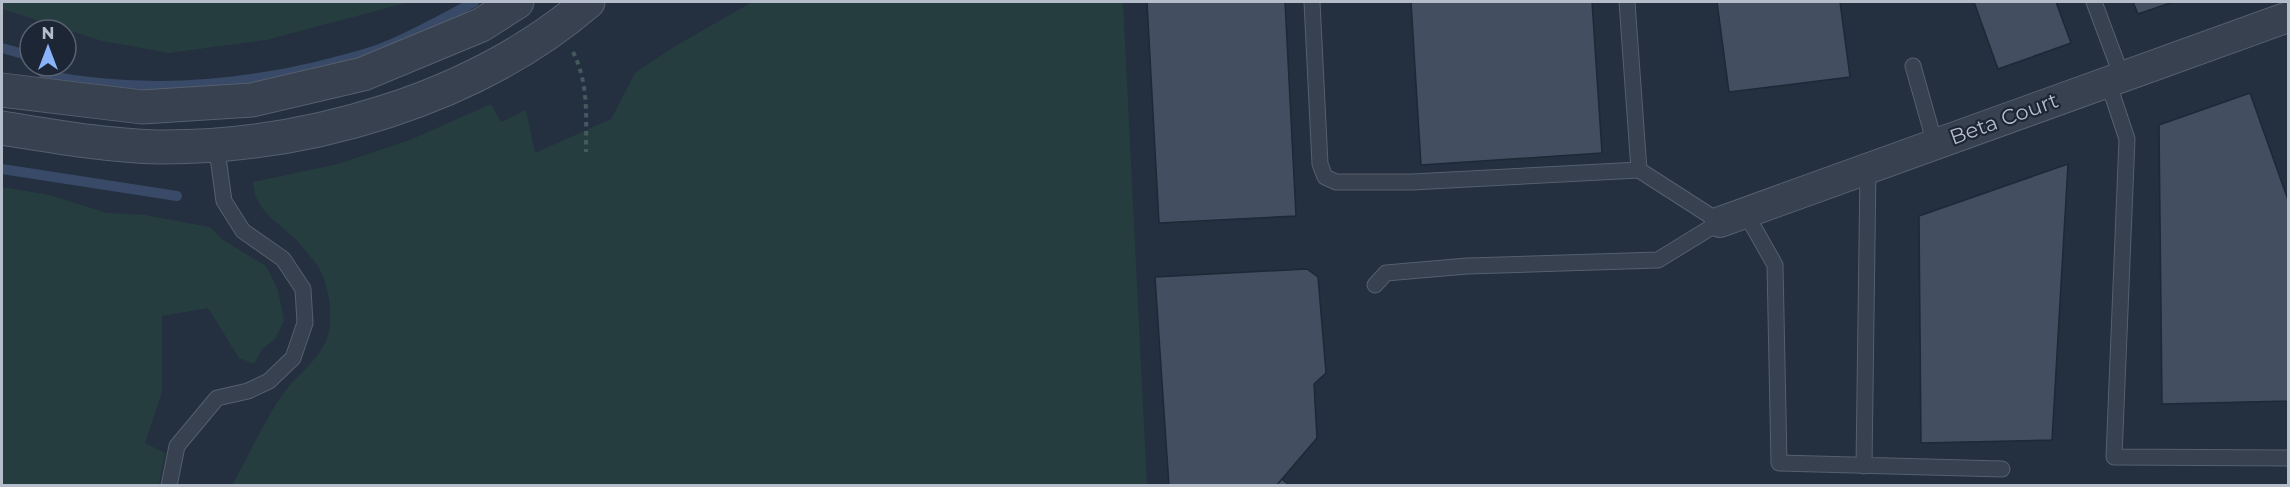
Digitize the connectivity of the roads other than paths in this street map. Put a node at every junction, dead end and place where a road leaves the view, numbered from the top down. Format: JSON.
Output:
{"nodes":[{"id":1,"x":517,"y":2,"type":"edge"},
{"id":2,"x":588,"y":2,"type":"edge"},
{"id":3,"x":1312,"y":2,"type":"edge"},
{"id":4,"x":1627,"y":2,"type":"edge"},
{"id":5,"x":2094,"y":2,"type":"edge"},
{"id":6,"x":2284,"y":12,"type":"edge"},
{"id":7,"x":1913,"y":66,"type":"dead end"},
{"id":8,"x":2115,"y":80,"type":"junction"},
{"id":9,"x":2,"y":90,"type":"edge"},
{"id":10,"x":2,"y":128,"type":"edge"},
{"id":11,"x":216,"y":143,"type":"junction"},
{"id":12,"x":1935,"y":144,"type":"junction"},
{"id":13,"x":1868,"y":169,"type":"junction"},
{"id":14,"x":1639,"y":170,"type":"junction"},
{"id":15,"x":1733,"y":217,"type":"junction"},
{"id":16,"x":1375,"y":285,"type":"dead end"},
{"id":17,"x":2289,"y":458,"type":"edge"},
{"id":18,"x":1864,"y":466,"type":"junction"},
{"id":19,"x":2002,"y":469,"type":"dead end"},
{"id":20,"x":169,"y":486,"type":"edge"}],
"edges":[{"from":1,"to":9,"type":"street"},
{"from":2,"to":11,"type":"street"},
{"from":3,"to":14,"type":"lane"},
{"from":4,"to":14,"type":"lane"},
{"from":5,"to":8,"type":"lane"},
{"from":6,"to":8,"type":"street","name":"Beta Court"},
{"from":7,"to":12,"type":"lane"},
{"from":8,"to":12,"type":"street","name":"Beta Court"},
{"from":8,"to":17,"type":"lane"},
{"from":10,"to":11,"type":"street"},
{"from":11,"to":20,"type":"lane"},
{"from":12,"to":13,"type":"street","name":"Beta Court"},
{"from":13,"to":15,"type":"street","name":"Beta Court"},
{"from":13,"to":18,"type":"lane"},
{"from":14,"to":15,"type":"lane"},
{"from":15,"to":16,"type":"lane"},
{"from":15,"to":18,"type":"lane"},
{"from":18,"to":19,"type":"lane"}]}
